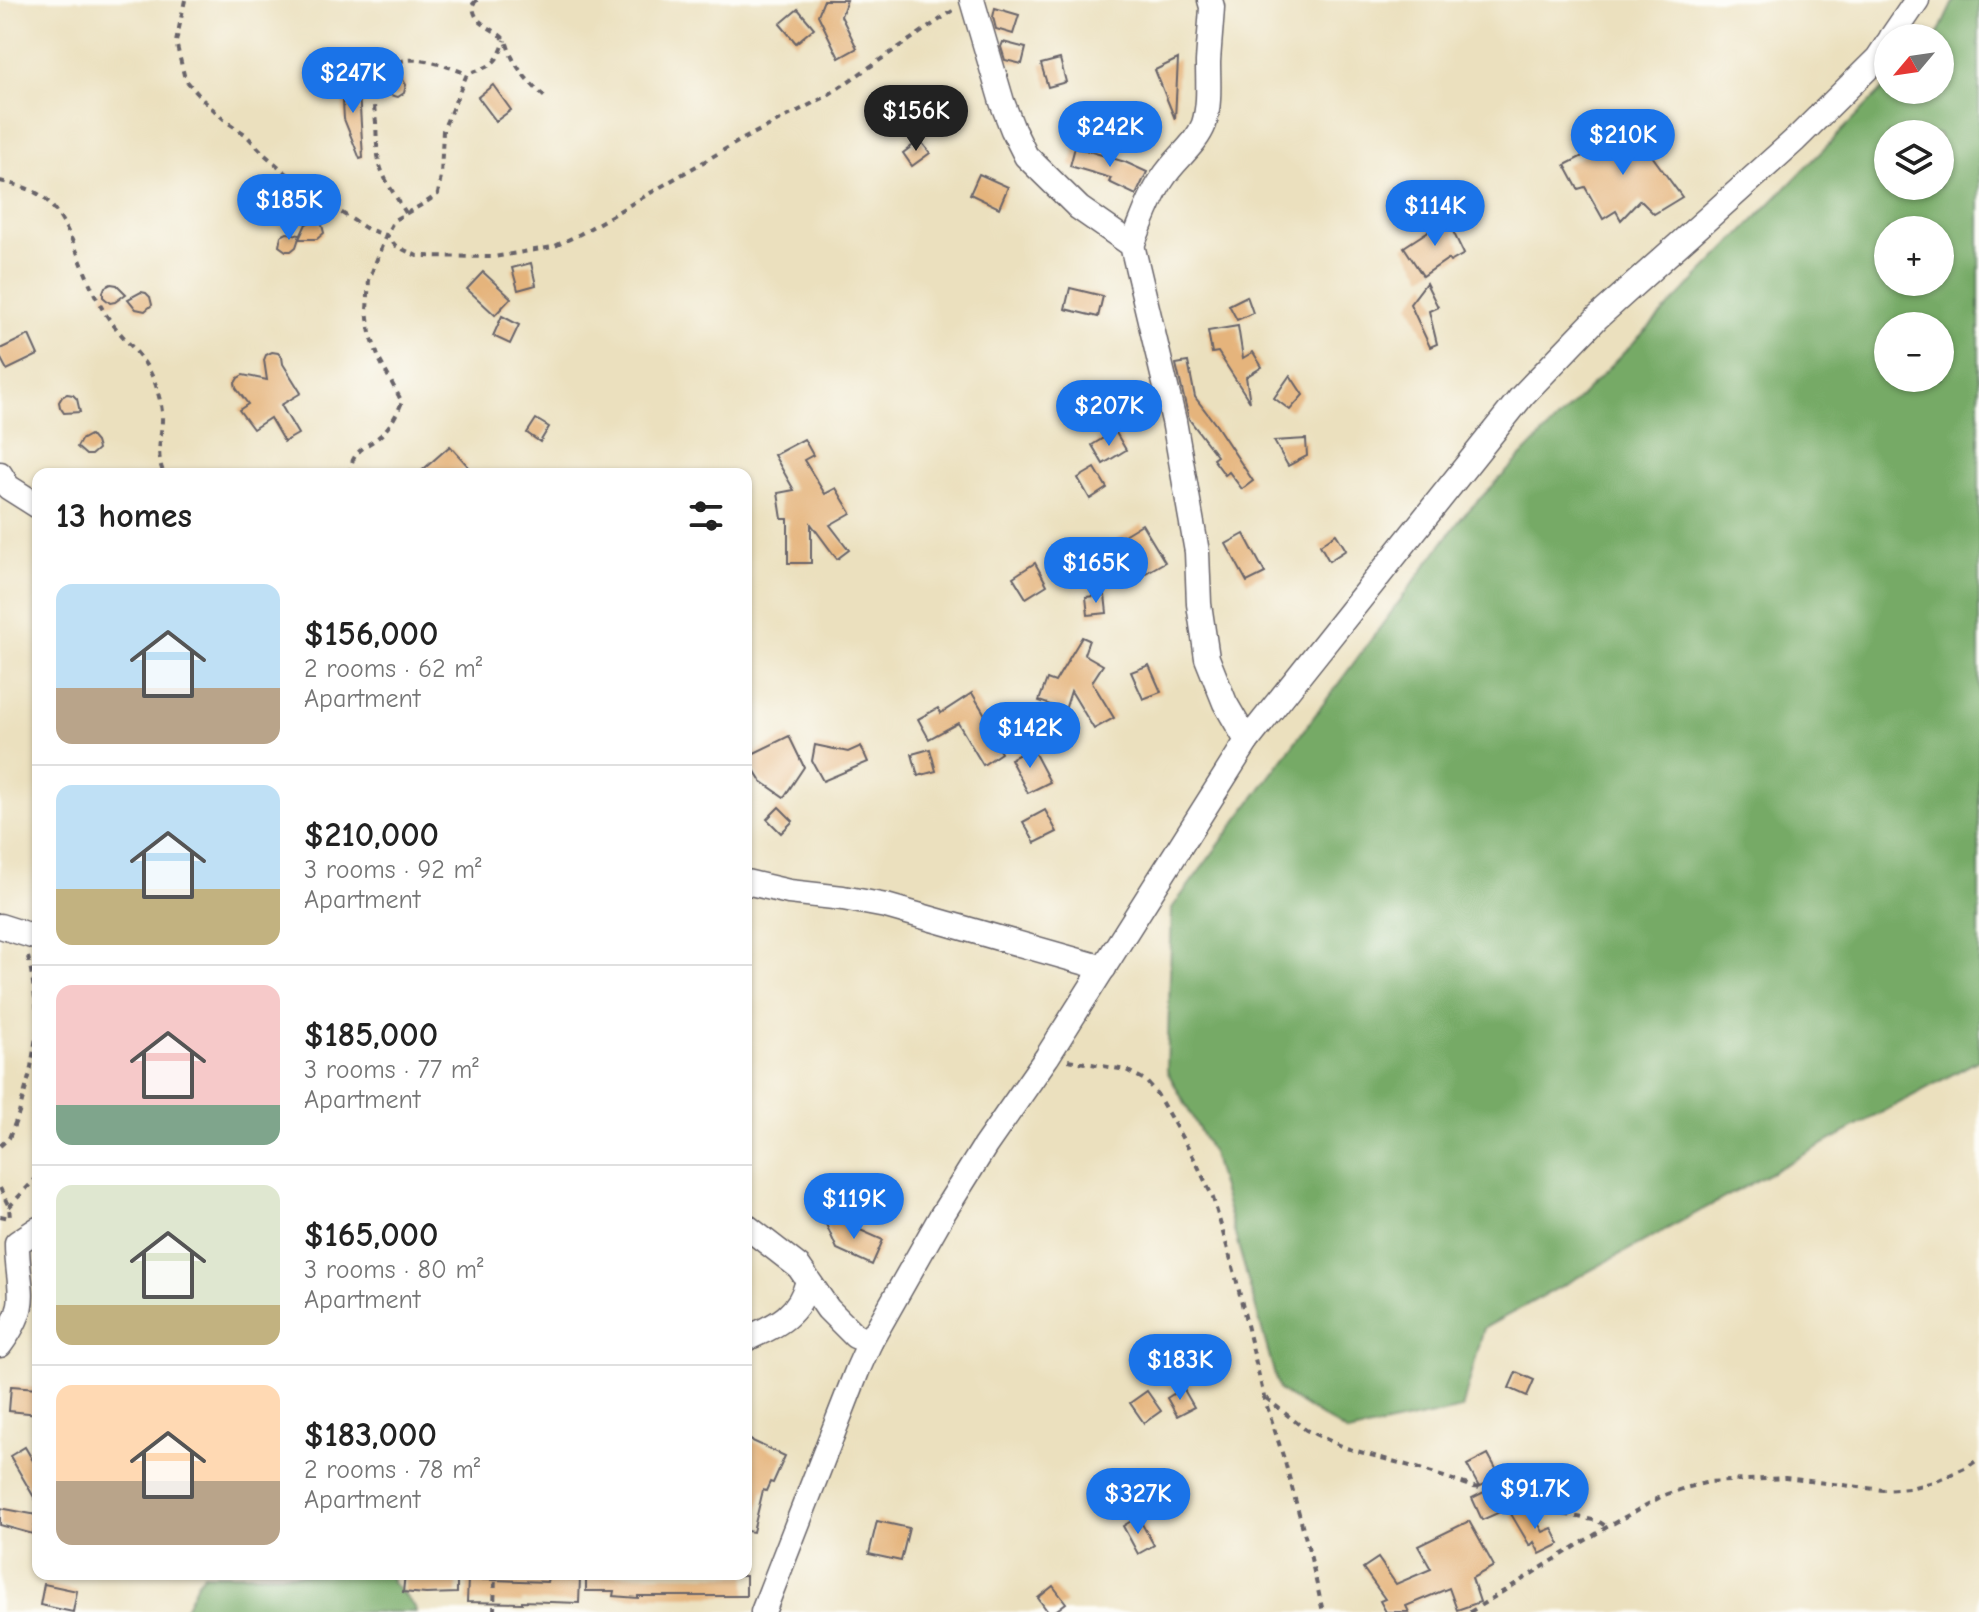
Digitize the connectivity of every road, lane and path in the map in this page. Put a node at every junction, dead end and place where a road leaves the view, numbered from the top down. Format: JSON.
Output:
{"nodes":[{"id":1,"x":185,"y":0,"type":"edge"},
{"id":2,"x":477,"y":0,"type":"edge"},
{"id":3,"x":1210,"y":0,"type":"edge"},
{"id":4,"x":966,"y":3,"type":"edge"},
{"id":5,"x":1908,"y":3,"type":"edge"},
{"id":6,"x":1898,"y":24,"type":"edge"},
{"id":7,"x":505,"y":40,"type":"junction"},
{"id":8,"x":1874,"y":62,"type":"edge"},
{"id":9,"x":467,"y":74,"type":"junction"},
{"id":10,"x":548,"y":100,"type":"dead end"},
{"id":11,"x":0,"y":181,"type":"edge"},
{"id":12,"x":406,"y":213,"type":"junction"},
{"id":13,"x":386,"y":235,"type":"junction"},
{"id":14,"x":1132,"y":245,"type":"junction"},
{"id":15,"x":162,"y":468,"type":"edge"},
{"id":16,"x":351,"y":468,"type":"edge"},
{"id":17,"x":0,"y":474,"type":"edge"},
{"id":18,"x":32,"y":502,"type":"edge"},
{"id":19,"x":1247,"y":741,"type":"junction"},
{"id":20,"x":752,"y":883,"type":"edge"},
{"id":21,"x":20,"y":932,"type":"edge"},
{"id":22,"x":1104,"y":968,"type":"junction"},
{"id":23,"x":32,"y":974,"type":"edge"},
{"id":24,"x":1047,"y":1057,"type":"junction"},
{"id":25,"x":32,"y":1061,"type":"edge"},
{"id":26,"x":0,"y":1146,"type":"edge"},
{"id":27,"x":32,"y":1182,"type":"edge"},
{"id":28,"x":0,"y":1188,"type":"edge"},
{"id":29,"x":9,"y":1207,"type":"junction"},
{"id":30,"x":0,"y":1216,"type":"edge"},
{"id":31,"x":752,"y":1231,"type":"edge"},
{"id":32,"x":32,"y":1233,"type":"edge"},
{"id":33,"x":808,"y":1281,"type":"junction"},
{"id":34,"x":752,"y":1336,"type":"edge"},
{"id":35,"x":870,"y":1342,"type":"junction"},
{"id":36,"x":0,"y":1345,"type":"edge"},
{"id":37,"x":1264,"y":1397,"type":"junction"},
{"id":38,"x":1979,"y":1459,"type":"edge"},
{"id":39,"x":1607,"y":1527,"type":"junction"},
{"id":40,"x":495,"y":1580,"type":"edge"},
{"id":41,"x":494,"y":1612,"type":"edge"},
{"id":42,"x":763,"y":1612,"type":"edge"},
{"id":43,"x":1323,"y":1612,"type":"edge"},
{"id":44,"x":1470,"y":1612,"type":"edge"}],
"edges":[{"from":1,"to":13,"type":"path"},
{"from":2,"to":7,"type":"path"},
{"from":3,"to":14,"type":"street"},
{"from":4,"to":13,"type":"path"},
{"from":4,"to":14,"type":"street"},
{"from":5,"to":6,"type":"street"},
{"from":7,"to":9,"type":"path"},
{"from":7,"to":10,"type":"path"},
{"from":8,"to":19,"type":"street"},
{"from":9,"to":12,"type":"path"},
{"from":9,"to":12,"type":"path"},
{"from":11,"to":15,"type":"path"},
{"from":12,"to":13,"type":"path"},
{"from":13,"to":16,"type":"path"},
{"from":14,"to":19,"type":"street"},
{"from":17,"to":18,"type":"street"},
{"from":19,"to":22,"type":"street"},
{"from":20,"to":22,"type":"street"},
{"from":21,"to":23,"type":"path"},
{"from":22,"to":24,"type":"street"},
{"from":24,"to":35,"type":"street"},
{"from":24,"to":37,"type":"path"},
{"from":25,"to":26,"type":"path"},
{"from":27,"to":29,"type":"path"},
{"from":28,"to":29,"type":"path"},
{"from":29,"to":30,"type":"path"},
{"from":31,"to":33,"type":"street"},
{"from":32,"to":36,"type":"street"},
{"from":33,"to":34,"type":"street"},
{"from":33,"to":35,"type":"street"},
{"from":35,"to":42,"type":"street"},
{"from":37,"to":39,"type":"path"},
{"from":37,"to":43,"type":"path"},
{"from":38,"to":39,"type":"path"},
{"from":39,"to":44,"type":"path"},
{"from":40,"to":41,"type":"path"}]}
